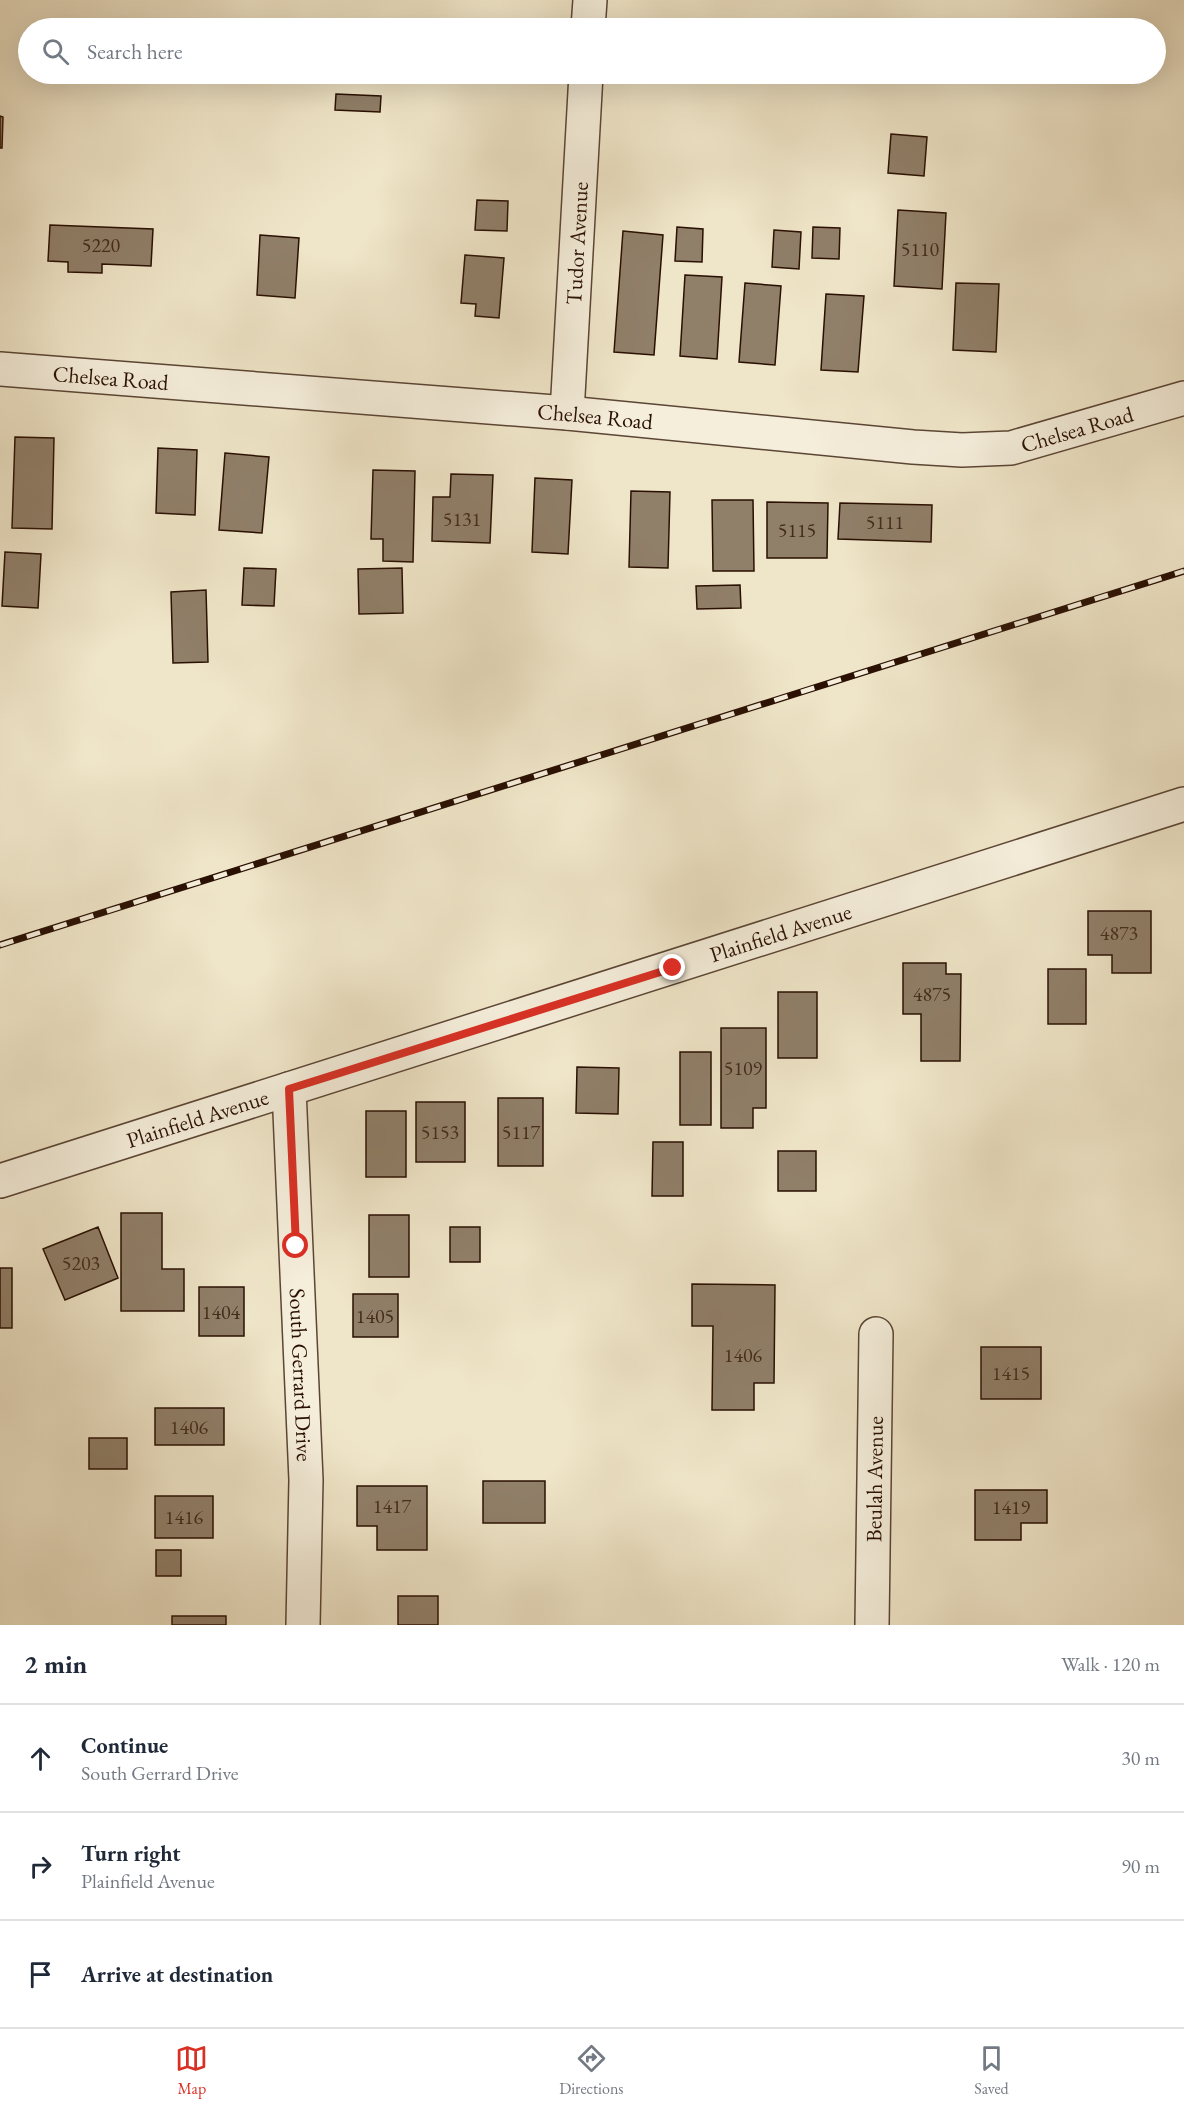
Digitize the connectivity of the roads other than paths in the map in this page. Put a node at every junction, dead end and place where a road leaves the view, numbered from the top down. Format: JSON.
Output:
{"nodes":[{"id":1,"x":590,"y":0,"type":"edge"},
{"id":2,"x":589,"y":18,"type":"edge"},
{"id":3,"x":585,"y":84,"type":"edge"},
{"id":4,"x":0,"y":369,"type":"edge"},
{"id":5,"x":1184,"y":398,"type":"edge"},
{"id":6,"x":567,"y":413,"type":"junction"},
{"id":7,"x":1184,"y":804,"type":"edge"},
{"id":8,"x":289,"y":1089,"type":"junction"},
{"id":9,"x":0,"y":1181,"type":"edge"},
{"id":10,"x":876,"y":1334,"type":"dead end"},
{"id":11,"x":303,"y":1625,"type":"edge"},
{"id":12,"x":872,"y":1625,"type":"edge"}],
"edges":[{"from":1,"to":2,"type":"street"},
{"from":3,"to":6,"type":"street","name":"Tudor Avenue"},
{"from":4,"to":6,"type":"street","name":"Chelsea Road"},
{"from":5,"to":6,"type":"street","name":"Chelsea Road"},
{"from":7,"to":8,"type":"street","name":"Plainfield Avenue"},
{"from":8,"to":9,"type":"street","name":"Plainfield Avenue"},
{"from":8,"to":11,"type":"street","name":"South Gerrard Drive"},
{"from":10,"to":12,"type":"street","name":"Beulah Avenue"}]}
